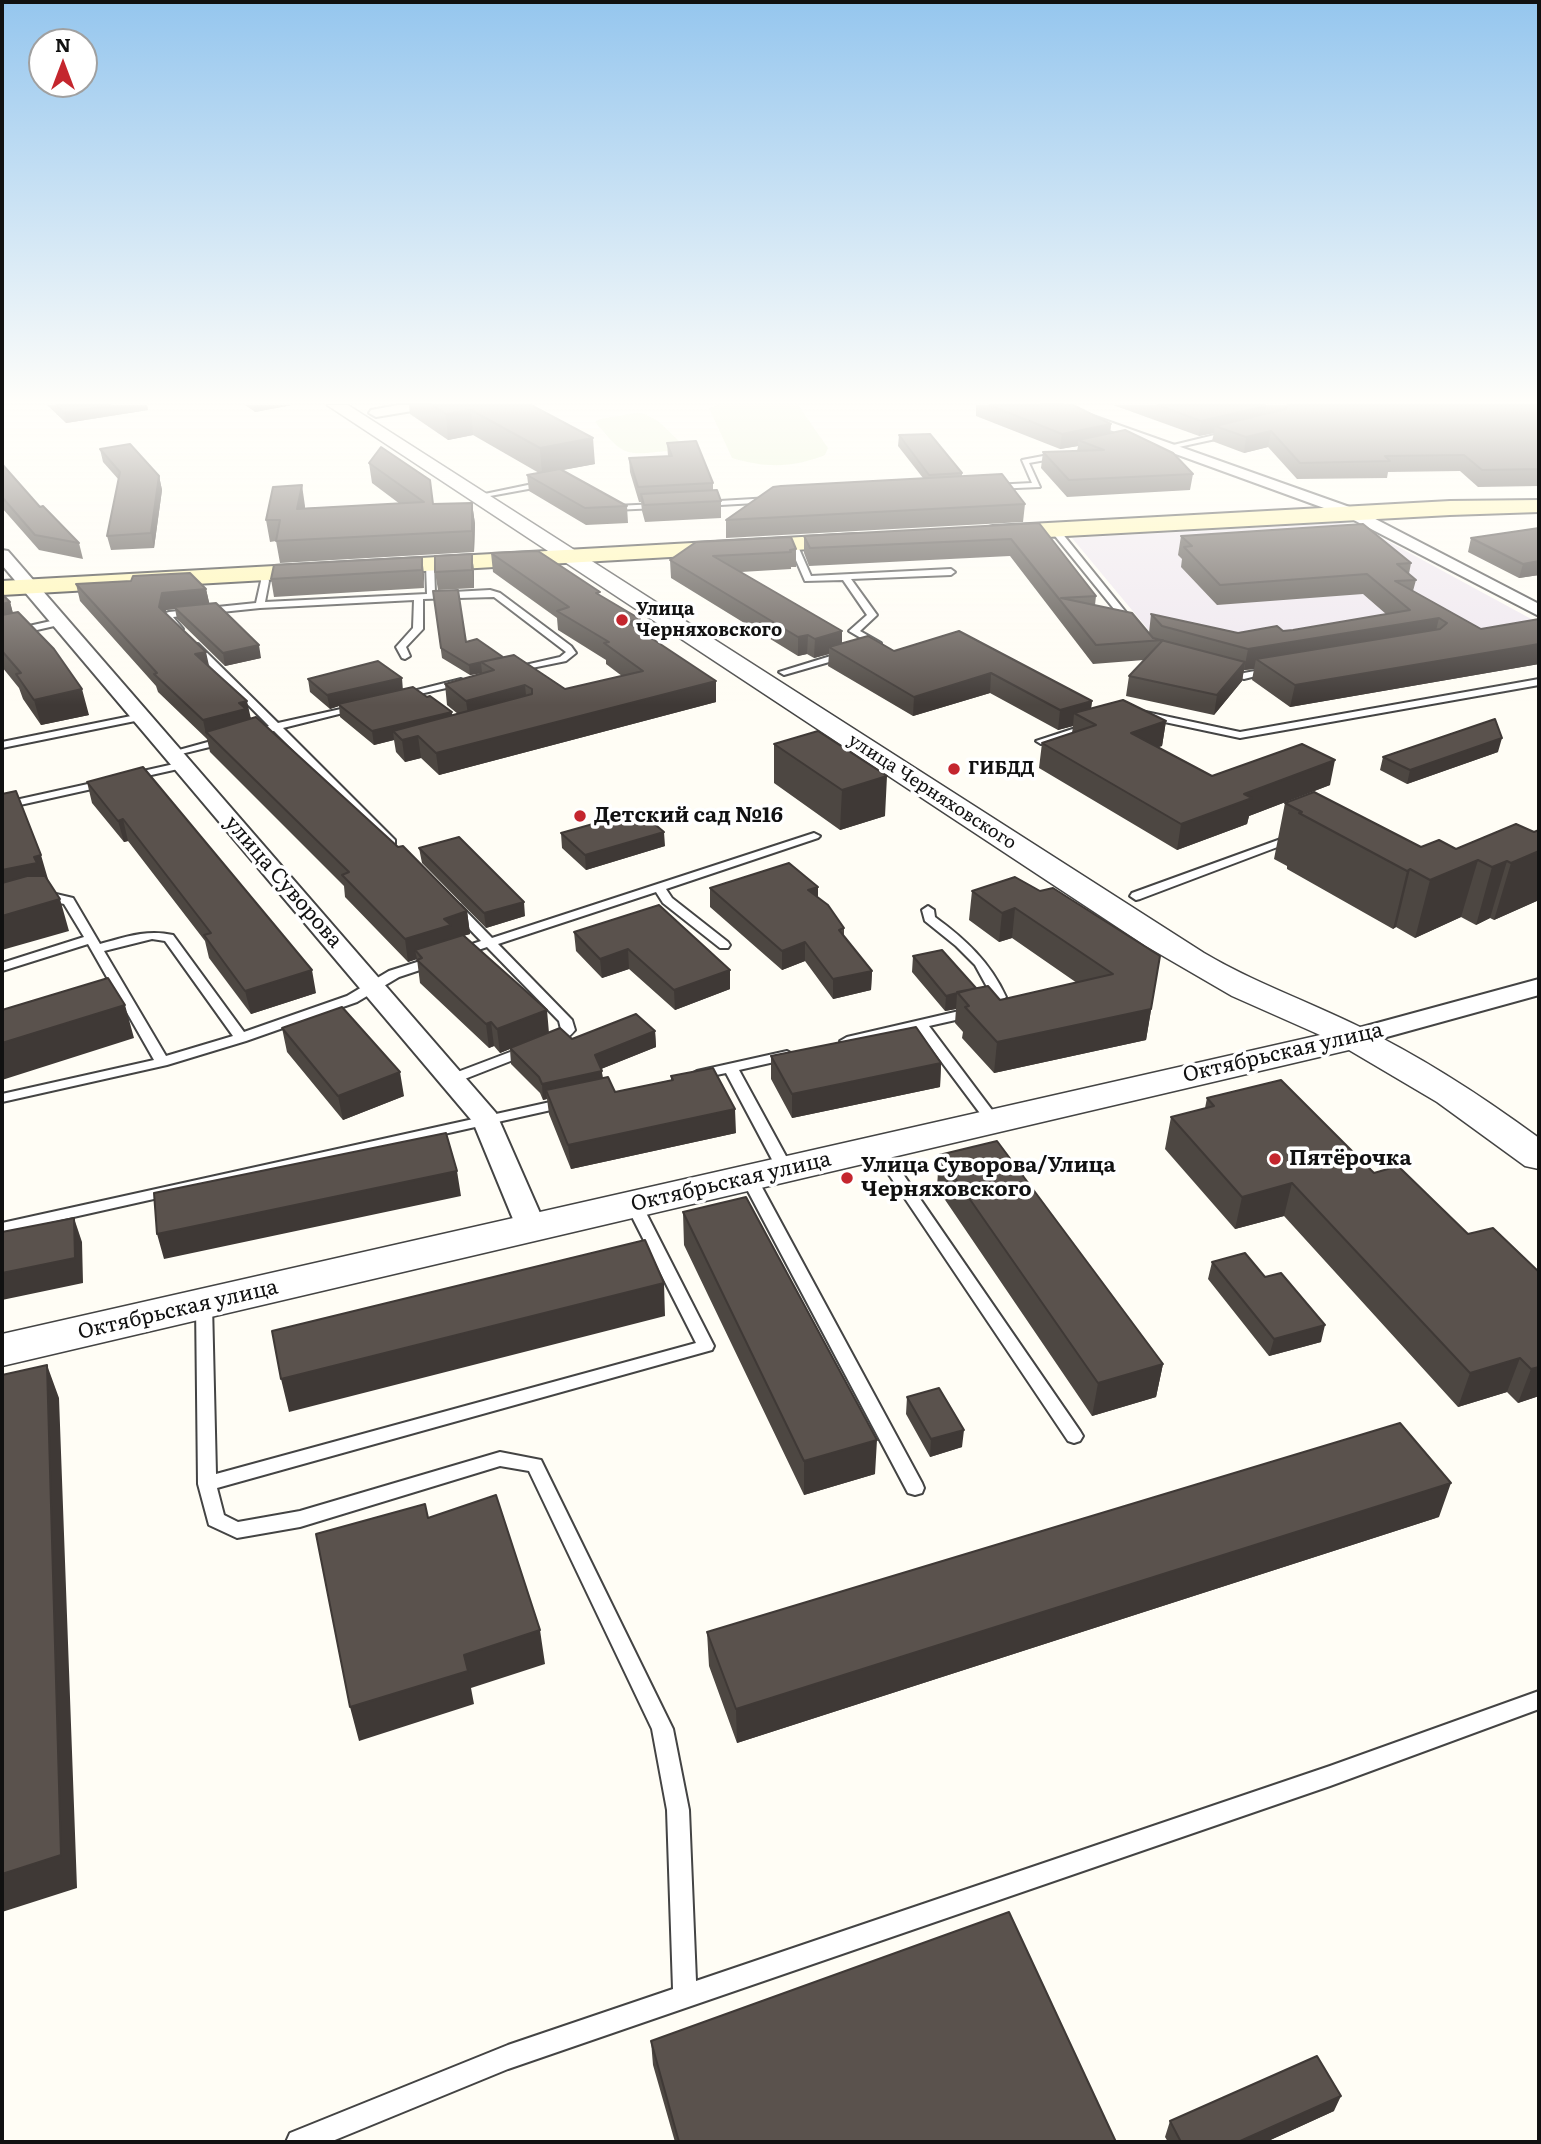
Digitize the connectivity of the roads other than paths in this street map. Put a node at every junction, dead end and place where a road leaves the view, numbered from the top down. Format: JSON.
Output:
{"nodes":[{"id":1,"x":493,"y":505,"type":"edge"},
{"id":2,"x":519,"y":505,"type":"edge"},
{"id":3,"x":608,"y":505,"type":"edge"},
{"id":4,"x":1233,"y":505,"type":"edge"},
{"id":5,"x":1329,"y":505,"type":"edge"},
{"id":6,"x":665,"y":506,"type":"edge"},
{"id":7,"x":1539,"y":506,"type":"edge"},
{"id":8,"x":1352,"y":513,"type":"junction"},
{"id":9,"x":1054,"y":530,"type":"junction"},
{"id":10,"x":546,"y":540,"type":"junction"},
{"id":11,"x":793,"y":544,"type":"junction"},
{"id":12,"x":573,"y":548,"type":"junction"},
{"id":13,"x":602,"y":554,"type":"junction"},
{"id":14,"x":430,"y":564,"type":"junction"},
{"id":15,"x":951,"y":572,"type":"dead end"},
{"id":16,"x":10,"y":574,"type":"edge"},
{"id":17,"x":263,"y":574,"type":"junction"},
{"id":18,"x":845,"y":577,"type":"junction"},
{"id":19,"x":431,"y":595,"type":"junction"},
{"id":20,"x":419,"y":596,"type":"junction"},
{"id":21,"x":260,"y":605,"type":"junction"},
{"id":22,"x":1539,"y":611,"type":"edge"},
{"id":23,"x":60,"y":622,"type":"junction"},
{"id":24,"x":1137,"y":631,"type":"edge"},
{"id":25,"x":2,"y":635,"type":"edge"},
{"id":26,"x":878,"y":645,"type":"junction"},
{"id":27,"x":888,"y":651,"type":"edge"},
{"id":28,"x":405,"y":656,"type":"dead end"},
{"id":29,"x":1218,"y":669,"type":"edge"},
{"id":30,"x":1285,"y":669,"type":"edge"},
{"id":31,"x":784,"y":672,"type":"junction"},
{"id":32,"x":499,"y":674,"type":"edge"},
{"id":33,"x":473,"y":680,"type":"edge"},
{"id":34,"x":1539,"y":682,"type":"edge"},
{"id":35,"x":390,"y":698,"type":"edge"},
{"id":36,"x":365,"y":705,"type":"edge"},
{"id":37,"x":1127,"y":716,"type":"edge"},
{"id":38,"x":141,"y":717,"type":"junction"},
{"id":39,"x":1094,"y":726,"type":"edge"},
{"id":40,"x":278,"y":727,"type":"junction"},
{"id":41,"x":1041,"y":741,"type":"edge"},
{"id":42,"x":2,"y":745,"type":"edge"},
{"id":43,"x":178,"y":759,"type":"junction"},
{"id":44,"x":2,"y":806,"type":"edge"},
{"id":45,"x":1303,"y":834,"type":"edge"},
{"id":46,"x":814,"y":836,"type":"dead end"},
{"id":47,"x":399,"y":850,"type":"edge"},
{"id":48,"x":659,"y":887,"type":"junction"},
{"id":49,"x":1136,"y":896,"type":"junction"},
{"id":50,"x":446,"y":898,"type":"edge"},
{"id":51,"x":24,"y":903,"type":"edge"},
{"id":52,"x":928,"y":910,"type":"dead end"},
{"id":53,"x":489,"y":943,"type":"junction"},
{"id":54,"x":94,"y":944,"type":"junction"},
{"id":55,"x":724,"y":945,"type":"dead end"},
{"id":56,"x":2,"y":967,"type":"edge"},
{"id":57,"x":373,"y":986,"type":"junction"},
{"id":58,"x":1539,"y":987,"type":"edge"},
{"id":59,"x":920,"y":1024,"type":"junction"},
{"id":60,"x":241,"y":1038,"type":"junction"},
{"id":61,"x":1354,"y":1038,"type":"junction"},
{"id":62,"x":839,"y":1043,"type":"edge"},
{"id":63,"x":798,"y":1052,"type":"edge"},
{"id":64,"x":162,"y":1062,"type":"junction"},
{"id":65,"x":731,"y":1068,"type":"junction"},
{"id":66,"x":452,"y":1079,"type":"junction"},
{"id":67,"x":676,"y":1079,"type":"edge"},
{"id":68,"x":2,"y":1098,"type":"edge"},
{"id":69,"x":581,"y":1099,"type":"edge"},
{"id":70,"x":486,"y":1119,"type":"junction"},
{"id":71,"x":993,"y":1121,"type":"junction"},
{"id":72,"x":878,"y":1148,"type":"junction"},
{"id":73,"x":1539,"y":1157,"type":"edge"},
{"id":74,"x":767,"y":1174,"type":"junction"},
{"id":75,"x":634,"y":1205,"type":"junction"},
{"id":76,"x":2,"y":1228,"type":"edge"},
{"id":77,"x":531,"y":1229,"type":"junction"},
{"id":78,"x":204,"y":1304,"type":"junction"},
{"id":79,"x":2,"y":1350,"type":"edge"},
{"id":80,"x":1074,"y":1436,"type":"dead end"},
{"id":81,"x":207,"y":1483,"type":"junction"},
{"id":82,"x":915,"y":1488,"type":"dead end"},
{"id":83,"x":1539,"y":1700,"type":"edge"},
{"id":84,"x":685,"y":1998,"type":"junction"},
{"id":85,"x":299,"y":2142,"type":"edge"}],
"edges":[{"from":1,"to":10,"type":"street"},
{"from":2,"to":12,"type":"street","name":"улица Черняховского"},
{"from":3,"to":6,"type":"lane"},
{"from":4,"to":9,"type":"main road"},
{"from":5,"to":8,"type":"street"},
{"from":7,"to":8,"type":"main road"},
{"from":8,"to":9,"type":"main road"},
{"from":8,"to":22,"type":"street"},
{"from":9,"to":24,"type":"lane"},
{"from":10,"to":12,"type":"main road"},
{"from":10,"to":16,"type":"main road"},
{"from":11,"to":12,"type":"main road"},
{"from":11,"to":13,"type":"main road"},
{"from":11,"to":18,"type":"lane"},
{"from":12,"to":13,"type":"main road"},
{"from":12,"to":14,"type":"main road"},
{"from":12,"to":61,"type":"street","name":"улица Черняховского"},
{"from":13,"to":31,"type":"street"},
{"from":14,"to":17,"type":"main road"},
{"from":14,"to":19,"type":"lane"},
{"from":15,"to":18,"type":"lane"},
{"from":16,"to":17,"type":"main road"},
{"from":16,"to":23,"type":"street","name":"улица Суворова"},
{"from":17,"to":21,"type":"lane"},
{"from":18,"to":26,"type":"lane"},
{"from":19,"to":20,"type":"lane"},
{"from":19,"to":32,"type":"lane"},
{"from":20,"to":21,"type":"lane"},
{"from":20,"to":28,"type":"lane"},
{"from":21,"to":40,"type":"lane"},
{"from":23,"to":25,"type":"lane"},
{"from":23,"to":38,"type":"street","name":"улица Суворова"},
{"from":26,"to":27,"type":"lane"},
{"from":26,"to":31,"type":"lane"},
{"from":29,"to":30,"type":"lane"},
{"from":31,"to":49,"type":"street"},
{"from":33,"to":35,"type":"lane"},
{"from":34,"to":37,"type":"lane"},
{"from":36,"to":40,"type":"lane"},
{"from":38,"to":42,"type":"lane"},
{"from":38,"to":43,"type":"street","name":"улица Суворова"},
{"from":39,"to":41,"type":"lane"},
{"from":40,"to":43,"type":"lane"},
{"from":40,"to":47,"type":"lane"},
{"from":43,"to":44,"type":"lane"},
{"from":43,"to":57,"type":"street","name":"улица Суворова"},
{"from":45,"to":49,"type":"lane"},
{"from":46,"to":48,"type":"lane"},
{"from":48,"to":53,"type":"lane"},
{"from":48,"to":55,"type":"lane"},
{"from":49,"to":61,"type":"street"},
{"from":50,"to":53,"type":"lane"},
{"from":51,"to":54,"type":"lane"},
{"from":52,"to":59,"type":"lane"},
{"from":53,"to":57,"type":"lane"},
{"from":53,"to":66,"type":"lane"},
{"from":54,"to":56,"type":"lane"},
{"from":54,"to":60,"type":"lane"},
{"from":54,"to":64,"type":"lane"},
{"from":57,"to":60,"type":"lane"},
{"from":57,"to":66,"type":"street","name":"улица Суворова"},
{"from":58,"to":61,"type":"street","name":"Октябрьская улица"},
{"from":59,"to":62,"type":"lane"},
{"from":59,"to":71,"type":"lane"},
{"from":60,"to":64,"type":"lane"},
{"from":61,"to":71,"type":"street","name":"Октябрьская улица"},
{"from":61,"to":73,"type":"street","name":"улица Черняховского"},
{"from":63,"to":65,"type":"lane"},
{"from":64,"to":68,"type":"lane"},
{"from":65,"to":67,"type":"lane"},
{"from":65,"to":74,"type":"lane"},
{"from":66,"to":70,"type":"street","name":"улица Суворова"},
{"from":69,"to":70,"type":"lane"},
{"from":70,"to":76,"type":"lane"},
{"from":70,"to":77,"type":"street","name":"улица Суворова"},
{"from":71,"to":72,"type":"street","name":"Октябрьская улица"},
{"from":72,"to":74,"type":"street","name":"Октябрьская улица"},
{"from":72,"to":80,"type":"lane"},
{"from":74,"to":75,"type":"street","name":"Октябрьская улица"},
{"from":74,"to":82,"type":"lane"},
{"from":75,"to":77,"type":"street","name":"Октябрьская улица"},
{"from":75,"to":81,"type":"lane"},
{"from":77,"to":78,"type":"street","name":"Октябрьская улица"},
{"from":78,"to":79,"type":"street","name":"Октябрьская улица"},
{"from":78,"to":81,"type":"lane"},
{"from":81,"to":84,"type":"lane"},
{"from":83,"to":84,"type":"lane"},
{"from":84,"to":85,"type":"lane"}]}
